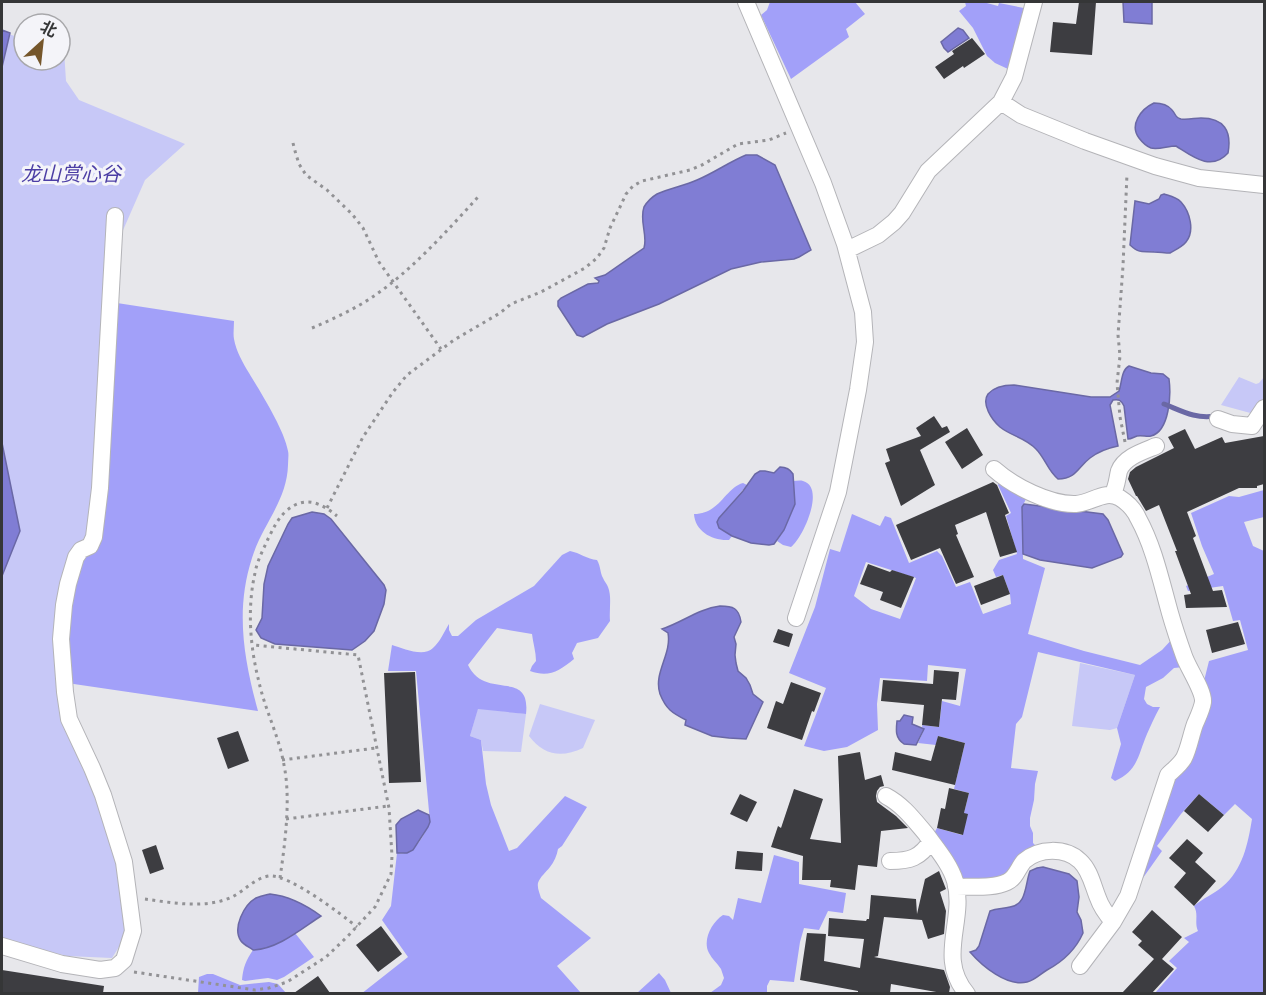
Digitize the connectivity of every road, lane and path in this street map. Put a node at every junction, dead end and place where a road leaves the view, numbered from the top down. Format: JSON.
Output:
{"nodes":[{"id":1,"x":746,"y":2,"type":"edge"},
{"id":2,"x":1034,"y":2,"type":"edge"},
{"id":3,"x":1001,"y":102,"type":"junction"},
{"id":4,"x":798,"y":126,"type":"junction"},
{"id":5,"x":293,"y":143,"type":"dead end"},
{"id":6,"x":1133,"y":158,"type":"junction"},
{"id":7,"x":1264,"y":185,"type":"edge"},
{"id":8,"x":478,"y":197,"type":"dead end"},
{"id":9,"x":115,"y":216,"type":"dead end"},
{"id":10,"x":847,"y":250,"type":"junction"},
{"id":11,"x":393,"y":282,"type":"junction"},
{"id":12,"x":312,"y":328,"type":"dead end"},
{"id":13,"x":441,"y":349,"type":"junction"},
{"id":14,"x":1264,"y":408,"type":"edge"},
{"id":15,"x":1218,"y":419,"type":"dead end"},
{"id":16,"x":1156,"y":446,"type":"dead end"},
{"id":17,"x":1129,"y":459,"type":"junction"},
{"id":18,"x":994,"y":469,"type":"dead end"},
{"id":19,"x":1112,"y":495,"type":"junction"},
{"id":20,"x":327,"y":508,"type":"junction"},
{"id":21,"x":337,"y":516,"type":"dead end"},
{"id":22,"x":796,"y":618,"type":"dead end"},
{"id":23,"x":253,"y":645,"type":"junction"},
{"id":24,"x":377,"y":747,"type":"junction"},
{"id":25,"x":282,"y":760,"type":"junction"},
{"id":26,"x":886,"y":796,"type":"dead end"},
{"id":27,"x":389,"y":806,"type":"junction"},
{"id":28,"x":286,"y":819,"type":"junction"},
{"id":29,"x":931,"y":841,"type":"junction"},
{"id":30,"x":890,"y":861,"type":"dead end"},
{"id":31,"x":280,"y":878,"type":"junction"},
{"id":32,"x":956,"y":887,"type":"junction"},
{"id":33,"x":128,"y":897,"type":"junction"},
{"id":34,"x":1113,"y":922,"type":"junction"},
{"id":35,"x":357,"y":927,"type":"junction"},
{"id":36,"x":2,"y":946,"type":"edge"},
{"id":37,"x":1080,"y":966,"type":"dead end"},
{"id":38,"x":115,"y":968,"type":"junction"},
{"id":39,"x":967,"y":993,"type":"edge"}],
"edges":[{"from":1,"to":4,"type":"street"},
{"from":2,"to":3,"type":"street"},
{"from":3,"to":6,"type":"street"},
{"from":3,"to":10,"type":"street"},
{"from":4,"to":10,"type":"street"},
{"from":4,"to":13,"type":"path"},
{"from":5,"to":11,"type":"path"},
{"from":6,"to":7,"type":"street"},
{"from":6,"to":17,"type":"path"},
{"from":8,"to":11,"type":"path"},
{"from":9,"to":33,"type":"street"},
{"from":10,"to":22,"type":"street"},
{"from":11,"to":12,"type":"path"},
{"from":11,"to":13,"type":"path"},
{"from":13,"to":20,"type":"path"},
{"from":14,"to":15,"type":"street"},
{"from":16,"to":17,"type":"street"},
{"from":17,"to":19,"type":"street"},
{"from":18,"to":19,"type":"street"},
{"from":19,"to":34,"type":"street"},
{"from":20,"to":21,"type":"path"},
{"from":20,"to":23,"type":"path"},
{"from":23,"to":24,"type":"path"},
{"from":23,"to":25,"type":"path"},
{"from":24,"to":25,"type":"path"},
{"from":24,"to":27,"type":"path"},
{"from":25,"to":28,"type":"path"},
{"from":26,"to":29,"type":"street"},
{"from":27,"to":28,"type":"path"},
{"from":27,"to":35,"type":"path"},
{"from":28,"to":31,"type":"path"},
{"from":29,"to":30,"type":"street"},
{"from":29,"to":32,"type":"street"},
{"from":31,"to":33,"type":"path"},
{"from":31,"to":35,"type":"path"},
{"from":32,"to":34,"type":"street"},
{"from":32,"to":39,"type":"street"},
{"from":33,"to":38,"type":"street"},
{"from":34,"to":37,"type":"street"},
{"from":35,"to":38,"type":"path"},
{"from":36,"to":38,"type":"street"}]}
